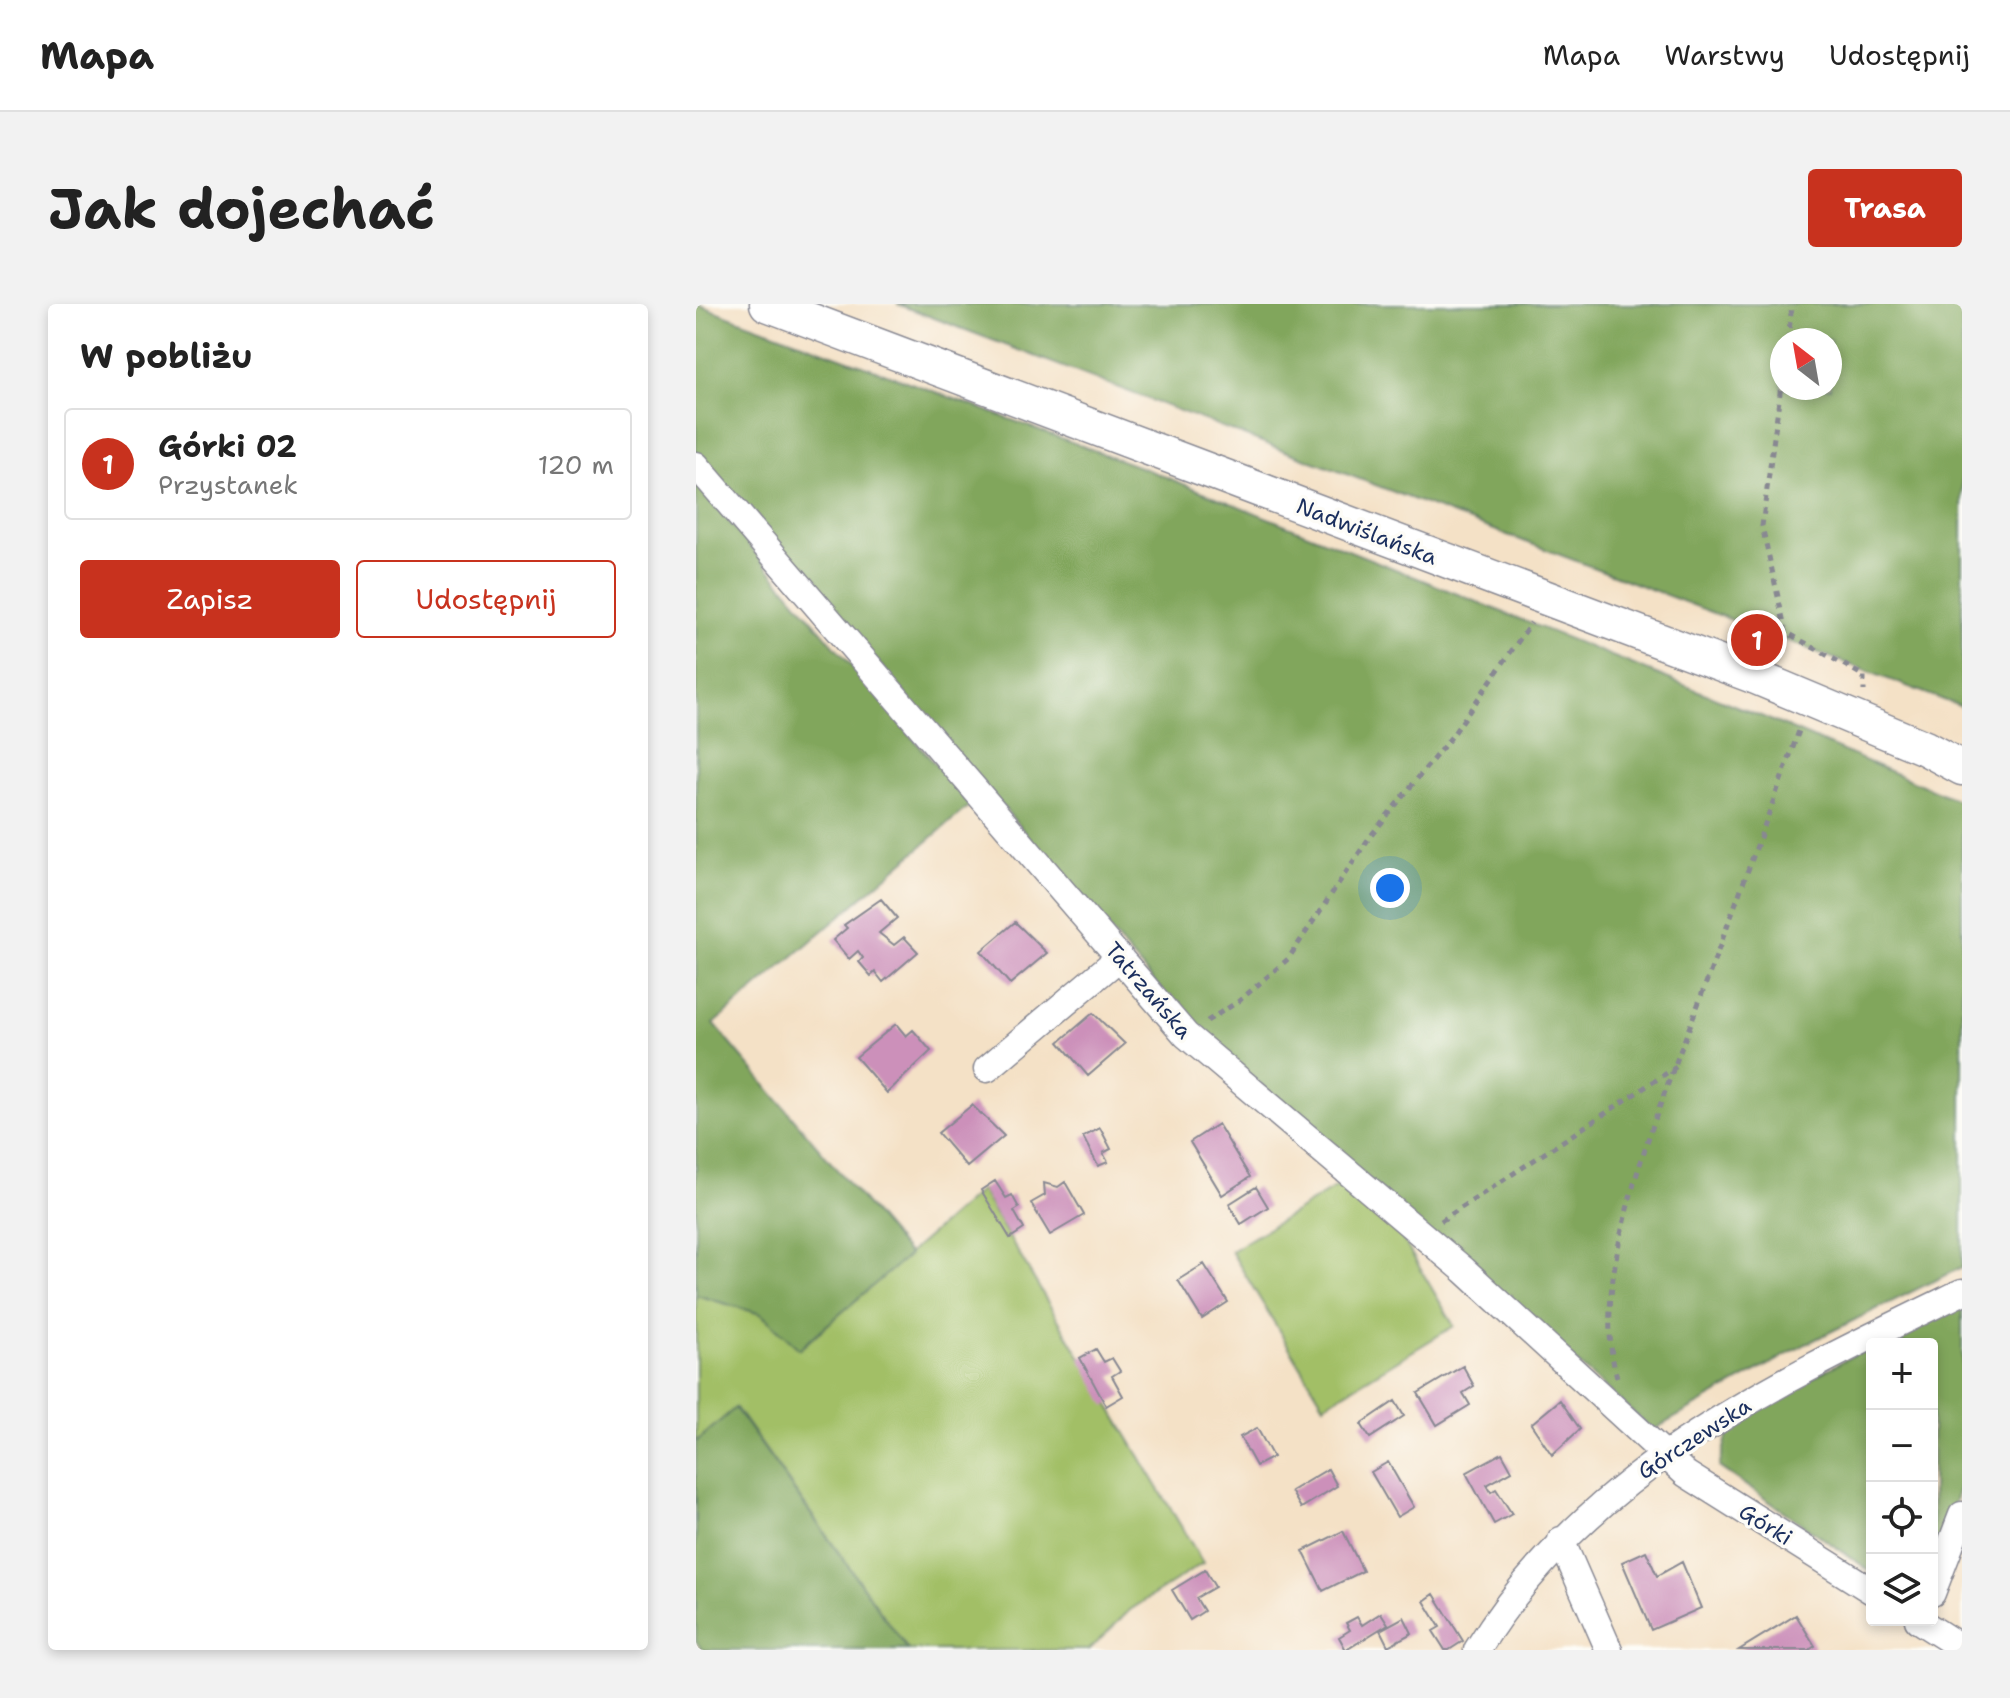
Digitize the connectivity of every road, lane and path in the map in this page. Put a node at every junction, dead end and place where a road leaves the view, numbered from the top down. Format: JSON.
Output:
{"nodes":[{"id":1,"x":767,"y":304,"type":"edge"},
{"id":2,"x":1792,"y":304,"type":"edge"},
{"id":3,"x":1789,"y":328,"type":"edge"},
{"id":4,"x":1779,"y":400,"type":"edge"},
{"id":5,"x":696,"y":465,"type":"edge"},
{"id":6,"x":1548,"y":599,"type":"junction"},
{"id":7,"x":1862,"y":721,"type":"junction"},
{"id":8,"x":1800,"y":728,"type":"dead end"},
{"id":9,"x":1962,"y":768,"type":"edge"},
{"id":10,"x":1120,"y":957,"type":"junction"},
{"id":11,"x":1186,"y":1035,"type":"junction"},
{"id":12,"x":1676,"y":1067,"type":"junction"},
{"id":13,"x":987,"y":1069,"type":"dead end"},
{"id":14,"x":1420,"y":1235,"type":"junction"},
{"id":15,"x":1962,"y":1292,"type":"edge"},
{"id":16,"x":1632,"y":1423,"type":"junction"},
{"id":17,"x":1664,"y":1453,"type":"junction"},
{"id":18,"x":1962,"y":1515,"type":"edge"},
{"id":19,"x":1561,"y":1540,"type":"junction"},
{"id":20,"x":1938,"y":1577,"type":"edge"},
{"id":21,"x":1866,"y":1587,"type":"edge"},
{"id":22,"x":1928,"y":1626,"type":"edge"},
{"id":23,"x":1962,"y":1648,"type":"edge"},
{"id":24,"x":1477,"y":1650,"type":"edge"},
{"id":25,"x":1609,"y":1650,"type":"edge"}],
"edges":[{"from":1,"to":6,"type":"main road","name":"Nadwiślańska"},
{"from":2,"to":3,"type":"path"},
{"from":4,"to":7,"type":"path"},
{"from":5,"to":10,"type":"street","name":"Tatrzańska"},
{"from":6,"to":7,"type":"main road","name":"Nadwiślańska"},
{"from":6,"to":11,"type":"path"},
{"from":7,"to":9,"type":"main road","name":"Nadwiślańska"},
{"from":8,"to":12,"type":"path"},
{"from":10,"to":11,"type":"street","name":"Tatrzańska"},
{"from":10,"to":13,"type":"street"},
{"from":11,"to":14,"type":"street","name":"Tatrzańska"},
{"from":12,"to":14,"type":"path"},
{"from":12,"to":16,"type":"path"},
{"from":14,"to":16,"type":"street","name":"Tatrzańska"},
{"from":15,"to":17,"type":"street","name":"Górczewska"},
{"from":16,"to":17,"type":"street","name":"Tatrzańska"},
{"from":17,"to":19,"type":"street","name":"Górczewska"},
{"from":17,"to":21,"type":"street","name":"Górki"},
{"from":18,"to":20,"type":"street"},
{"from":19,"to":24,"type":"street","name":"Górczewska"},
{"from":19,"to":25,"type":"street"},
{"from":22,"to":23,"type":"street"}]}
